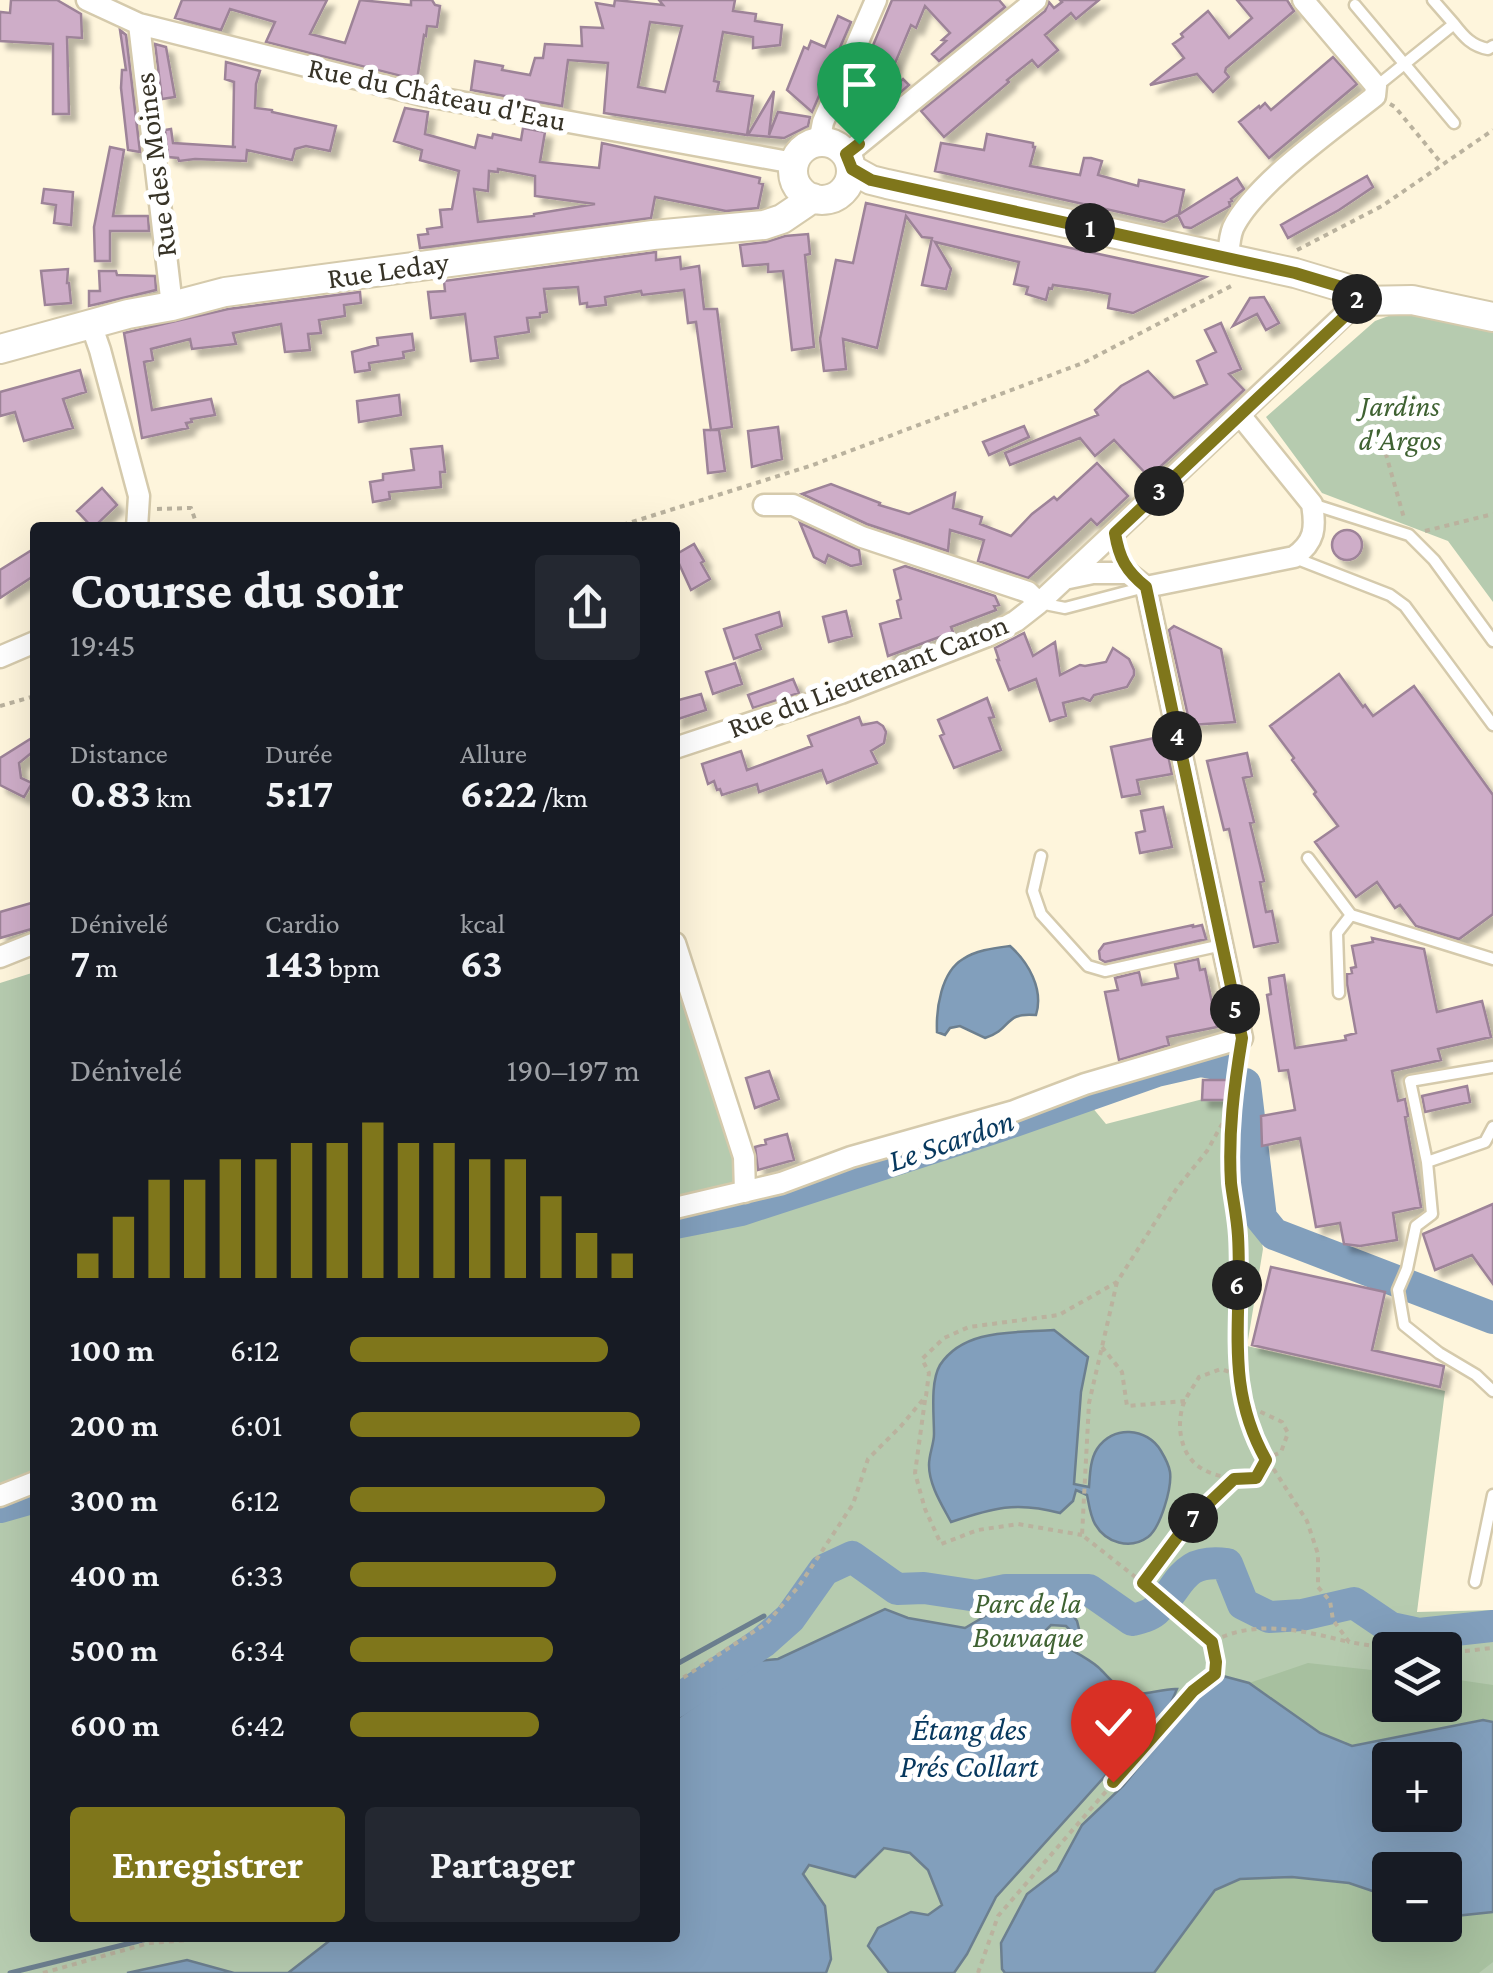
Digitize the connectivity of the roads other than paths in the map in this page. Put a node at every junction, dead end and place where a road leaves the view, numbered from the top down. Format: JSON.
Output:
{"nodes":[{"id":1,"x":87,"y":0,"type":"edge"},
{"id":2,"x":876,"y":0,"type":"edge"},
{"id":3,"x":1036,"y":0,"type":"edge"},
{"id":4,"x":1303,"y":0,"type":"edge"},
{"id":5,"x":1434,"y":0,"type":"edge"},
{"id":6,"x":1355,"y":5,"type":"dead end"},
{"id":7,"x":139,"y":24,"type":"junction"},
{"id":8,"x":1454,"y":24,"type":"junction"},
{"id":9,"x":1493,"y":46,"type":"edge"},
{"id":10,"x":1403,"y":64,"type":"junction"},
{"id":11,"x":1375,"y":91,"type":"junction"},
{"id":12,"x":1454,"y":122,"type":"dead end"},
{"id":13,"x":819,"y":142,"type":"junction"},
{"id":14,"x":855,"y":171,"type":"junction"},
{"id":15,"x":802,"y":183,"type":"junction"},
{"id":16,"x":1234,"y":270,"type":"junction"},
{"id":17,"x":1359,"y":301,"type":"junction"},
{"id":18,"x":172,"y":306,"type":"junction"},
{"id":19,"x":1493,"y":317,"type":"edge"},
{"id":20,"x":91,"y":324,"type":"junction"},
{"id":21,"x":0,"y":350,"type":"edge"},
{"id":22,"x":1240,"y":415,"type":"junction"},
{"id":23,"x":1312,"y":504,"type":"junction"},
{"id":24,"x":764,"y":505,"type":"dead end"},
{"id":25,"x":138,"y":519,"type":"edge"},
{"id":26,"x":1115,"y":533,"type":"junction"},
{"id":27,"x":1294,"y":557,"type":"junction"},
{"id":28,"x":1128,"y":572,"type":"junction"},
{"id":29,"x":1064,"y":580,"type":"junction"},
{"id":30,"x":1146,"y":587,"type":"junction"},
{"id":31,"x":1039,"y":603,"type":"junction"},
{"id":32,"x":1493,"y":641,"type":"edge"},
{"id":33,"x":30,"y":644,"type":"edge"},
{"id":34,"x":0,"y":658,"type":"edge"},
{"id":35,"x":1493,"y":725,"type":"edge"},
{"id":36,"x":680,"y":746,"type":"edge"},
{"id":37,"x":1041,"y":856,"type":"dead end"},
{"id":38,"x":1308,"y":858,"type":"dead end"},
{"id":39,"x":1350,"y":916,"type":"junction"},
{"id":40,"x":1222,"y":944,"type":"junction"},
{"id":41,"x":30,"y":945,"type":"edge"},
{"id":42,"x":0,"y":957,"type":"edge"},
{"id":43,"x":680,"y":959,"type":"edge"},
{"id":44,"x":1493,"y":959,"type":"edge"},
{"id":45,"x":1339,"y":993,"type":"dead end"},
{"id":46,"x":1493,"y":1067,"type":"edge"},
{"id":47,"x":1493,"y":1126,"type":"edge"},
{"id":48,"x":1427,"y":1162,"type":"junction"},
{"id":49,"x":745,"y":1192,"type":"junction"},
{"id":50,"x":680,"y":1207,"type":"edge"},
{"id":51,"x":1493,"y":1391,"type":"edge"},
{"id":52,"x":30,"y":1484,"type":"edge"},
{"id":53,"x":1493,"y":1495,"type":"edge"},
{"id":54,"x":0,"y":1496,"type":"edge"},
{"id":55,"x":1475,"y":1582,"type":"dead end"}],
"edges":[{"from":1,"to":7,"type":"street","name":"Rue du Château d'Eau"},
{"from":2,"to":13,"type":"street"},
{"from":3,"to":14,"type":"street"},
{"from":4,"to":11,"type":"street"},
{"from":5,"to":8,"type":"lane"},
{"from":6,"to":10,"type":"lane"},
{"from":7,"to":15,"type":"street","name":"Rue du Château d'Eau"},
{"from":7,"to":18,"type":"street","name":"Rue des Moines"},
{"from":8,"to":9,"type":"lane"},
{"from":8,"to":10,"type":"lane"},
{"from":10,"to":11,"type":"lane"},
{"from":10,"to":12,"type":"lane"},
{"from":11,"to":16,"type":"street"},
{"from":13,"to":14,"type":"main road"},
{"from":13,"to":15,"type":"main road"},
{"from":14,"to":15,"type":"main road"},
{"from":14,"to":16,"type":"main road"},
{"from":15,"to":18,"type":"main road","name":"Rue Leday"},
{"from":16,"to":17,"type":"main road"},
{"from":17,"to":19,"type":"main road"},
{"from":17,"to":22,"type":"street","name":"Rue du Lieutenant Caron"},
{"from":18,"to":20,"type":"main road","name":"Rue Leday"},
{"from":20,"to":21,"type":"main road","name":"Rue Leday"},
{"from":20,"to":25,"type":"street"},
{"from":22,"to":23,"type":"street"},
{"from":22,"to":26,"type":"street","name":"Rue du Lieutenant Caron"},
{"from":23,"to":27,"type":"street"},
{"from":23,"to":32,"type":"lane"},
{"from":24,"to":31,"type":"street"},
{"from":26,"to":28,"type":"street"},
{"from":26,"to":29,"type":"street","name":"Rue du Lieutenant Caron"},
{"from":27,"to":30,"type":"street"},
{"from":27,"to":35,"type":"lane"},
{"from":28,"to":29,"type":"street"},
{"from":28,"to":30,"type":"street"},
{"from":29,"to":31,"type":"street","name":"Rue du Lieutenant Caron"},
{"from":30,"to":31,"type":"lane"},
{"from":30,"to":40,"type":"street"},
{"from":31,"to":36,"type":"street","name":"Rue du Lieutenant Caron"},
{"from":33,"to":34,"type":"street"},
{"from":37,"to":40,"type":"lane"},
{"from":38,"to":39,"type":"lane"},
{"from":39,"to":44,"type":"lane"},
{"from":39,"to":45,"type":"lane"},
{"from":40,"to":49,"type":"street"},
{"from":41,"to":42,"type":"street"},
{"from":43,"to":49,"type":"street"},
{"from":46,"to":48,"type":"lane"},
{"from":47,"to":48,"type":"lane"},
{"from":48,"to":51,"type":"lane"},
{"from":49,"to":50,"type":"street"},
{"from":52,"to":54,"type":"street"},
{"from":53,"to":55,"type":"lane"}]}
